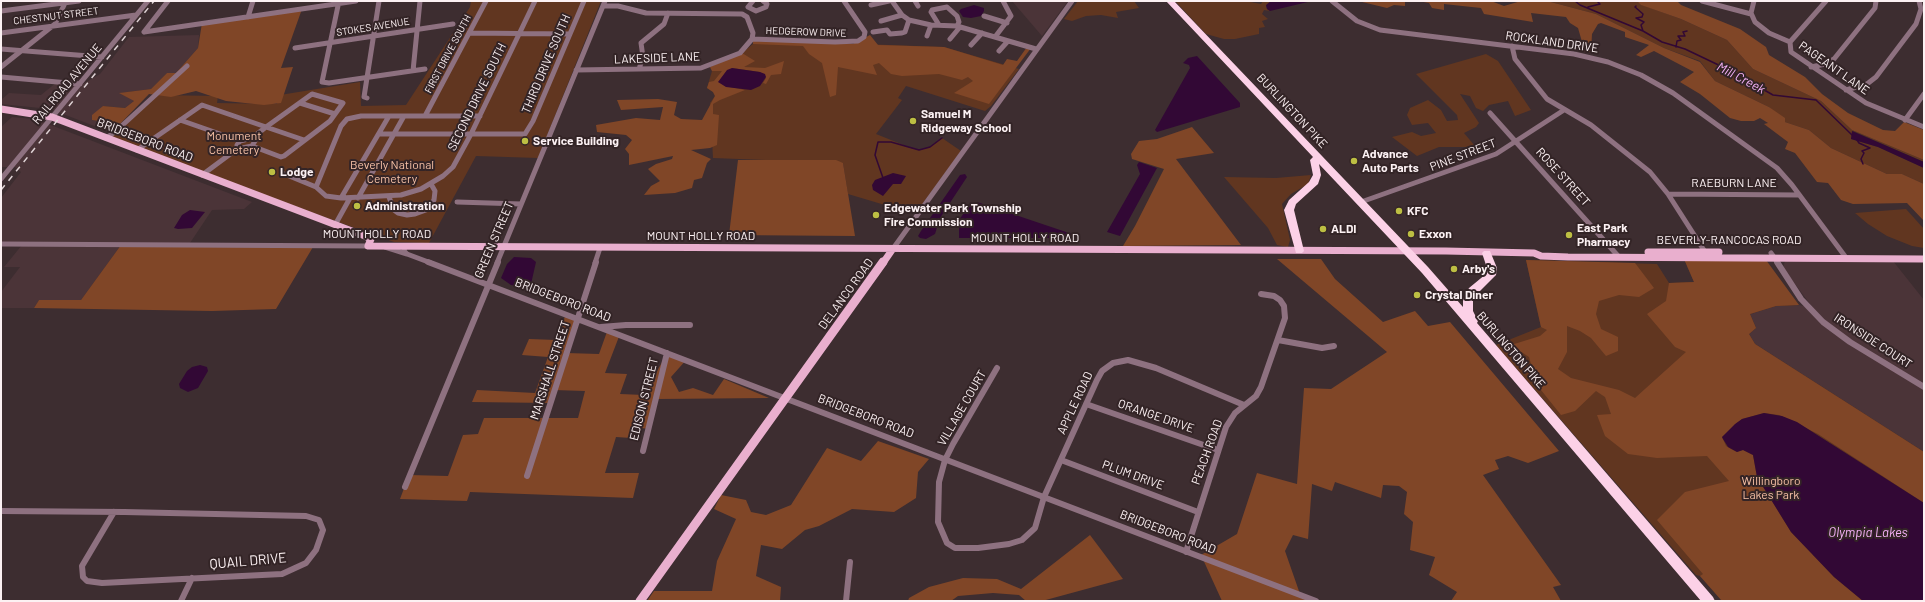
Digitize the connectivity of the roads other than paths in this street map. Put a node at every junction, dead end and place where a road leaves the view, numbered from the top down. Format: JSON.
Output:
{"nodes":[{"id":1,"x":79,"y":1,"type":"edge"},
{"id":2,"x":148,"y":1,"type":"edge"},
{"id":3,"x":168,"y":1,"type":"edge"},
{"id":4,"x":253,"y":1,"type":"edge"},
{"id":5,"x":356,"y":1,"type":"edge"},
{"id":6,"x":378,"y":1,"type":"edge"},
{"id":7,"x":382,"y":1,"type":"edge"},
{"id":8,"x":420,"y":1,"type":"edge"},
{"id":9,"x":486,"y":1,"type":"edge"},
{"id":10,"x":535,"y":1,"type":"edge"},
{"id":11,"x":584,"y":1,"type":"edge"},
{"id":12,"x":753,"y":1,"type":"edge"},
{"id":13,"x":764,"y":1,"type":"edge"},
{"id":14,"x":844,"y":1,"type":"edge"},
{"id":15,"x":890,"y":1,"type":"edge"},
{"id":16,"x":1003,"y":1,"type":"edge"},
{"id":17,"x":1072,"y":1,"type":"edge"},
{"id":18,"x":1163,"y":1,"type":"edge"},
{"id":19,"x":1170,"y":1,"type":"edge"},
{"id":20,"x":1332,"y":1,"type":"edge"},
{"id":21,"x":1702,"y":1,"type":"edge"},
{"id":22,"x":1754,"y":1,"type":"edge"},
{"id":23,"x":1826,"y":1,"type":"edge"},
{"id":24,"x":1876,"y":1,"type":"edge"},
{"id":25,"x":1919,"y":1,"type":"edge"},
{"id":26,"x":66,"y":2,"type":"edge"},
{"id":27,"x":338,"y":2,"type":"edge"},
{"id":28,"x":604,"y":4,"type":"edge"},
{"id":29,"x":871,"y":5,"type":"dead end"},
{"id":30,"x":751,"y":10,"type":"junction"},
{"id":31,"x":3,"y":11,"type":"edge"},
{"id":32,"x":668,"y":13,"type":"junction"},
{"id":33,"x":1751,"y":14,"type":"junction"},
{"id":34,"x":136,"y":15,"type":"junction"},
{"id":35,"x":744,"y":15,"type":"junction"},
{"id":36,"x":902,"y":15,"type":"junction"},
{"id":37,"x":1,"y":16,"type":"edge"},
{"id":38,"x":984,"y":16,"type":"dead end"},
{"id":39,"x":248,"y":17,"type":"junction"},
{"id":40,"x":909,"y":20,"type":"junction"},
{"id":41,"x":881,"y":21,"type":"dead end"},
{"id":42,"x":1007,"y":23,"type":"junction"},
{"id":43,"x":453,"y":24,"type":"dead end"},
{"id":44,"x":931,"y":25,"type":"junction"},
{"id":45,"x":939,"y":25,"type":"junction"},
{"id":46,"x":51,"y":26,"type":"junction"},
{"id":47,"x":958,"y":27,"type":"junction"},
{"id":48,"x":417,"y":30,"type":"junction"},
{"id":49,"x":873,"y":32,"type":"dead end"},
{"id":50,"x":1,"y":33,"type":"edge"},
{"id":51,"x":469,"y":33,"type":"junction"},
{"id":52,"x":982,"y":33,"type":"junction"},
{"id":53,"x":519,"y":34,"type":"junction"},
{"id":54,"x":570,"y":34,"type":"junction"},
{"id":55,"x":997,"y":35,"type":"junction"},
{"id":56,"x":375,"y":36,"type":"junction"},
{"id":57,"x":928,"y":36,"type":"dead end"},
{"id":58,"x":752,"y":39,"type":"junction"},
{"id":59,"x":950,"y":39,"type":"dead end"},
{"id":60,"x":1007,"y":41,"type":"junction"},
{"id":61,"x":1790,"y":42,"type":"junction"},
{"id":62,"x":330,"y":43,"type":"junction"},
{"id":63,"x":971,"y":45,"type":"dead end"},
{"id":64,"x":1512,"y":46,"type":"junction"},
{"id":65,"x":295,"y":48,"type":"dead end"},
{"id":66,"x":1,"y":49,"type":"edge"},
{"id":67,"x":1036,"y":49,"type":"junction"},
{"id":68,"x":21,"y":51,"type":"junction"},
{"id":69,"x":999,"y":51,"type":"dead end"},
{"id":70,"x":102,"y":57,"type":"junction"},
{"id":71,"x":187,"y":66,"type":"dead end"},
{"id":72,"x":1,"y":67,"type":"edge"},
{"id":73,"x":1812,"y":67,"type":"junction"},
{"id":74,"x":425,"y":69,"type":"dead end"},
{"id":75,"x":639,"y":69,"type":"junction"},
{"id":76,"x":576,"y":70,"type":"junction"},
{"id":77,"x":413,"y":71,"type":"junction"},
{"id":78,"x":1,"y":77,"type":"edge"},
{"id":79,"x":368,"y":77,"type":"junction"},
{"id":80,"x":80,"y":84,"type":"junction"},
{"id":81,"x":1846,"y":90,"type":"junction"},
{"id":82,"x":1924,"y":94,"type":"edge"},
{"id":83,"x":300,"y":102,"type":"junction"},
{"id":84,"x":1,"y":109,"type":"edge"},
{"id":85,"x":1564,"y":110,"type":"junction"},
{"id":86,"x":1490,"y":113,"type":"dead end"},
{"id":87,"x":335,"y":114,"type":"junction"},
{"id":88,"x":389,"y":116,"type":"junction"},
{"id":89,"x":404,"y":116,"type":"junction"},
{"id":90,"x":425,"y":116,"type":"junction"},
{"id":91,"x":480,"y":116,"type":"junction"},
{"id":92,"x":52,"y":118,"type":"junction"},
{"id":93,"x":180,"y":120,"type":"junction"},
{"id":94,"x":1905,"y":120,"type":"junction"},
{"id":95,"x":266,"y":127,"type":"junction"},
{"id":96,"x":1924,"y":127,"type":"edge"},
{"id":97,"x":378,"y":134,"type":"junction"},
{"id":98,"x":394,"y":134,"type":"junction"},
{"id":99,"x":471,"y":134,"type":"junction"},
{"id":100,"x":106,"y":138,"type":"junction"},
{"id":101,"x":252,"y":138,"type":"junction"},
{"id":102,"x":304,"y":140,"type":"junction"},
{"id":103,"x":240,"y":141,"type":"junction"},
{"id":104,"x":1516,"y":142,"type":"junction"},
{"id":105,"x":252,"y":146,"type":"junction"},
{"id":106,"x":237,"y":149,"type":"junction"},
{"id":107,"x":138,"y":150,"type":"junction"},
{"id":108,"x":1314,"y":160,"type":"junction"},
{"id":109,"x":1,"y":169,"type":"edge"},
{"id":110,"x":9,"y":169,"type":"junction"},
{"id":111,"x":282,"y":173,"type":"dead end"},
{"id":112,"x":202,"y":175,"type":"junction"},
{"id":113,"x":319,"y":178,"type":"junction"},
{"id":114,"x":1,"y":179,"type":"edge"},
{"id":115,"x":307,"y":183,"type":"junction"},
{"id":116,"x":431,"y":184,"type":"junction"},
{"id":117,"x":316,"y":187,"type":"junction"},
{"id":118,"x":1668,"y":194,"type":"junction"},
{"id":119,"x":1799,"y":195,"type":"junction"},
{"id":120,"x":389,"y":197,"type":"junction"},
{"id":121,"x":341,"y":198,"type":"junction"},
{"id":122,"x":350,"y":198,"type":"junction"},
{"id":123,"x":358,"y":198,"type":"junction"},
{"id":124,"x":457,"y":202,"type":"dead end"},
{"id":125,"x":1361,"y":202,"type":"junction"},
{"id":126,"x":521,"y":204,"type":"junction"},
{"id":127,"x":335,"y":225,"type":"junction"},
{"id":128,"x":365,"y":236,"type":"junction"},
{"id":129,"x":1,"y":244,"type":"edge"},
{"id":130,"x":368,"y":246,"type":"junction"},
{"id":131,"x":383,"y":246,"type":"junction"},
{"id":132,"x":395,"y":247,"type":"junction"},
{"id":133,"x":503,"y":247,"type":"junction"},
{"id":134,"x":600,"y":248,"type":"junction"},
{"id":135,"x":406,"y":250,"type":"junction"},
{"id":136,"x":892,"y":250,"type":"junction"},
{"id":137,"x":1299,"y":251,"type":"junction"},
{"id":138,"x":1405,"y":252,"type":"junction"},
{"id":139,"x":1487,"y":253,"type":"junction"},
{"id":140,"x":1617,"y":254,"type":"junction"},
{"id":141,"x":1924,"y":254,"type":"edge"},
{"id":142,"x":1707,"y":255,"type":"junction"},
{"id":143,"x":1772,"y":255,"type":"junction"},
{"id":144,"x":1845,"y":256,"type":"junction"},
{"id":145,"x":1924,"y":259,"type":"edge"},
{"id":146,"x":487,"y":284,"type":"junction"},
{"id":147,"x":1261,"y":294,"type":"dead end"},
{"id":148,"x":578,"y":319,"type":"junction"},
{"id":149,"x":690,"y":325,"type":"dead end"},
{"id":150,"x":600,"y":328,"type":"junction"},
{"id":151,"x":1478,"y":332,"type":"junction"},
{"id":152,"x":1278,"y":340,"type":"junction"},
{"id":153,"x":1334,"y":346,"type":"dead end"},
{"id":154,"x":667,"y":353,"type":"junction"},
{"id":155,"x":997,"y":368,"type":"dead end"},
{"id":156,"x":1924,"y":387,"type":"edge"},
{"id":157,"x":786,"y":398,"type":"junction"},
{"id":158,"x":1086,"y":404,"type":"junction"},
{"id":159,"x":1244,"y":405,"type":"junction"},
{"id":160,"x":1218,"y":450,"type":"junction"},
{"id":161,"x":643,"y":451,"type":"dead end"},
{"id":162,"x":946,"y":460,"type":"junction"},
{"id":163,"x":1061,"y":460,"type":"junction"},
{"id":164,"x":527,"y":476,"type":"dead end"},
{"id":165,"x":405,"y":487,"type":"dead end"},
{"id":166,"x":1044,"y":497,"type":"junction"},
{"id":167,"x":1,"y":511,"type":"edge"},
{"id":168,"x":114,"y":512,"type":"junction"},
{"id":169,"x":1198,"y":512,"type":"junction"},
{"id":170,"x":1186,"y":552,"type":"junction"},
{"id":171,"x":850,"y":562,"type":"dead end"},
{"id":172,"x":192,"y":578,"type":"junction"},
{"id":173,"x":181,"y":601,"type":"edge"},
{"id":174,"x":640,"y":601,"type":"edge"},
{"id":175,"x":846,"y":601,"type":"edge"},
{"id":176,"x":1316,"y":601,"type":"edge"},
{"id":177,"x":1700,"y":601,"type":"edge"},
{"id":178,"x":1709,"y":601,"type":"edge"}],
"edges":[{"from":1,"to":26,"type":"street"},
{"from":2,"to":34,"type":"street","name":"RAILROAD AVENUE"},
{"from":3,"to":39,"type":"street"},
{"from":4,"to":39,"type":"street"},
{"from":5,"to":27,"type":"street"},
{"from":6,"to":56,"type":"street"},
{"from":7,"to":56,"type":"street"},
{"from":8,"to":48,"type":"street"},
{"from":9,"to":51,"type":"street","name":"FIRST DRIVE SOUTH"},
{"from":10,"to":53,"type":"street","name":"SECOND DRIVE SOUTH"},
{"from":11,"to":54,"type":"street","name":"THIRD DRIVE SOUTH"},
{"from":12,"to":30,"type":"street"},
{"from":13,"to":30,"type":"street"},
{"from":14,"to":58,"type":"street","name":"HEDGEROW DRIVE"},
{"from":15,"to":29,"type":"street"},
{"from":15,"to":36,"type":"street"},
{"from":16,"to":42,"type":"street"},
{"from":17,"to":67,"type":"street","name":"DELANCO ROAD"},
{"from":18,"to":108,"type":"highway","name":"BURLINGTON PIKE"},
{"from":19,"to":125,"type":"highway","name":"BURLINGTON PIKE"},
{"from":20,"to":64,"type":"street","name":"ROCKLAND DRIVE"},
{"from":21,"to":33,"type":"street"},
{"from":22,"to":33,"type":"street"},
{"from":23,"to":61,"type":"street","name":"PAGEANT LANE"},
{"from":24,"to":73,"type":"street"},
{"from":25,"to":81,"type":"street"},
{"from":26,"to":31,"type":"street"},
{"from":26,"to":46,"type":"street"},
{"from":27,"to":39,"type":"street"},
{"from":27,"to":62,"type":"street"},
{"from":28,"to":32,"type":"street"},
{"from":28,"to":76,"type":"street","name":"GREEN STREET"},
{"from":30,"to":35,"type":"street"},
{"from":31,"to":37,"type":"street"},
{"from":32,"to":35,"type":"street"},
{"from":32,"to":75,"type":"street"},
{"from":33,"to":61,"type":"street"},
{"from":34,"to":46,"type":"street","name":"CHESTNUT STREET"},
{"from":34,"to":70,"type":"street","name":"RAILROAD AVENUE"},
{"from":35,"to":58,"type":"street","name":"HEDGEROW DRIVE"},
{"from":36,"to":40,"type":"street"},
{"from":36,"to":41,"type":"street"},
{"from":38,"to":42,"type":"street"},
{"from":40,"to":44,"type":"street"},
{"from":40,"to":49,"type":"street"},
{"from":42,"to":55,"type":"street"},
{"from":43,"to":48,"type":"street","name":"STOKES AVENUE"},
{"from":44,"to":45,"type":"street"},
{"from":44,"to":57,"type":"street"},
{"from":45,"to":47,"type":"street"},
{"from":45,"to":47,"type":"street"},
{"from":46,"to":50,"type":"street","name":"CHESTNUT STREET"},
{"from":46,"to":68,"type":"street"},
{"from":47,"to":52,"type":"street"},
{"from":47,"to":59,"type":"street"},
{"from":48,"to":56,"type":"street","name":"STOKES AVENUE"},
{"from":48,"to":77,"type":"street"},
{"from":51,"to":53,"type":"street"},
{"from":51,"to":90,"type":"street","name":"FIRST DRIVE SOUTH"},
{"from":52,"to":55,"type":"street"},
{"from":52,"to":63,"type":"street"},
{"from":53,"to":54,"type":"street"},
{"from":53,"to":91,"type":"street","name":"SECOND DRIVE SOUTH"},
{"from":54,"to":99,"type":"street","name":"THIRD DRIVE SOUTH"},
{"from":55,"to":60,"type":"street"},
{"from":56,"to":62,"type":"street","name":"STOKES AVENUE"},
{"from":56,"to":79,"type":"street"},
{"from":58,"to":75,"type":"street","name":"LAKESIDE LANE"},
{"from":60,"to":67,"type":"street"},
{"from":60,"to":69,"type":"street"},
{"from":61,"to":73,"type":"street","name":"PAGEANT LANE"},
{"from":62,"to":65,"type":"street","name":"STOKES AVENUE"},
{"from":62,"to":79,"type":"street"},
{"from":64,"to":85,"type":"street"},
{"from":64,"to":119,"type":"street","name":"ROCKLAND DRIVE"},
{"from":66,"to":68,"type":"street"},
{"from":67,"to":136,"type":"street","name":"DELANCO ROAD"},
{"from":68,"to":70,"type":"street"},
{"from":68,"to":72,"type":"street"},
{"from":70,"to":80,"type":"street","name":"RAILROAD AVENUE"},
{"from":71,"to":100,"type":"street"},
{"from":73,"to":81,"type":"street","name":"PAGEANT LANE"},
{"from":74,"to":77,"type":"street"},
{"from":75,"to":76,"type":"street","name":"LAKESIDE LANE"},
{"from":76,"to":126,"type":"street","name":"GREEN STREET"},
{"from":77,"to":79,"type":"street"},
{"from":78,"to":80,"type":"street"},
{"from":80,"to":92,"type":"street","name":"RAILROAD AVENUE"},
{"from":81,"to":94,"type":"street","name":"PAGEANT LANE"},
{"from":82,"to":94,"type":"street"},
{"from":83,"to":87,"type":"street"},
{"from":83,"to":87,"type":"street"},
{"from":83,"to":95,"type":"street"},
{"from":84,"to":92,"type":"main road","name":"BRIDGEBORO ROAD"},
{"from":85,"to":104,"type":"street","name":"PINE STREET"},
{"from":85,"to":118,"type":"street"},
{"from":86,"to":104,"type":"street","name":"ROSE STREET"},
{"from":87,"to":102,"type":"street"},
{"from":88,"to":89,"type":"street"},
{"from":88,"to":97,"type":"street"},
{"from":88,"to":113,"type":"street"},
{"from":89,"to":90,"type":"street"},
{"from":89,"to":98,"type":"street"},
{"from":90,"to":91,"type":"street"},
{"from":91,"to":99,"type":"street","name":"SECOND DRIVE SOUTH"},
{"from":92,"to":100,"type":"main road","name":"BRIDGEBORO ROAD"},
{"from":92,"to":110,"type":"street","name":"RAILROAD AVENUE"},
{"from":93,"to":95,"type":"street"},
{"from":93,"to":103,"type":"street"},
{"from":93,"to":107,"type":"street"},
{"from":94,"to":96,"type":"street","name":"PAGEANT LANE"},
{"from":95,"to":101,"type":"street"},
{"from":95,"to":102,"type":"street"},
{"from":97,"to":98,"type":"street"},
{"from":97,"to":121,"type":"street"},
{"from":98,"to":99,"type":"street"},
{"from":98,"to":123,"type":"street"},
{"from":99,"to":116,"type":"street","name":"SECOND DRIVE SOUTH"},
{"from":100,"to":107,"type":"main road","name":"BRIDGEBORO ROAD"},
{"from":101,"to":103,"type":"street"},
{"from":101,"to":105,"type":"street"},
{"from":102,"to":105,"type":"street"},
{"from":103,"to":106,"type":"street"},
{"from":104,"to":125,"type":"street","name":"PINE STREET"},
{"from":104,"to":140,"type":"street","name":"ROSE STREET"},
{"from":105,"to":106,"type":"street"},
{"from":106,"to":112,"type":"street"},
{"from":107,"to":112,"type":"main road","name":"BRIDGEBORO ROAD"},
{"from":108,"to":137,"type":"highway"},
{"from":108,"to":138,"type":"highway","name":"BURLINGTON PIKE"},
{"from":109,"to":110,"type":"street"},
{"from":110,"to":114,"type":"street","name":"RAILROAD AVENUE"},
{"from":111,"to":115,"type":"street","name":"SECOND DRIVE SOUTH"},
{"from":112,"to":127,"type":"main road","name":"BRIDGEBORO ROAD"},
{"from":113,"to":115,"type":"street"},
{"from":113,"to":117,"type":"street"},
{"from":115,"to":117,"type":"street","name":"SECOND DRIVE SOUTH"},
{"from":116,"to":120,"type":"street","name":"SECOND DRIVE SOUTH"},
{"from":116,"to":120,"type":"street"},
{"from":117,"to":121,"type":"street","name":"SECOND DRIVE SOUTH"},
{"from":118,"to":119,"type":"street","name":"RAEBURN LANE"},
{"from":118,"to":142,"type":"street"},
{"from":119,"to":144,"type":"street","name":"ROCKLAND DRIVE"},
{"from":120,"to":123,"type":"street","name":"SECOND DRIVE SOUTH"},
{"from":121,"to":122,"type":"street","name":"SECOND DRIVE SOUTH"},
{"from":122,"to":123,"type":"street","name":"SECOND DRIVE SOUTH"},
{"from":122,"to":127,"type":"street"},
{"from":124,"to":126,"type":"street"},
{"from":125,"to":138,"type":"highway","name":"BURLINGTON PIKE"},
{"from":126,"to":133,"type":"street","name":"GREEN STREET"},
{"from":127,"to":128,"type":"main road","name":"BRIDGEBORO ROAD"},
{"from":128,"to":130,"type":"main road"},
{"from":128,"to":132,"type":"main road","name":"BRIDGEBORO ROAD"},
{"from":129,"to":130,"type":"street","name":"MOUNT HOLLY ROAD"},
{"from":130,"to":131,"type":"main road","name":"MOUNT HOLLY ROAD"},
{"from":131,"to":132,"type":"main road","name":"MOUNT HOLLY ROAD"},
{"from":131,"to":135,"type":"street","name":"BRIDGEBORO ROAD"},
{"from":132,"to":135,"type":"main road","name":"MOUNT HOLLY ROAD"},
{"from":133,"to":134,"type":"main road","name":"MOUNT HOLLY ROAD"},
{"from":133,"to":135,"type":"main road","name":"MOUNT HOLLY ROAD"},
{"from":133,"to":146,"type":"street","name":"GREEN STREET"},
{"from":134,"to":136,"type":"main road","name":"MOUNT HOLLY ROAD"},
{"from":134,"to":148,"type":"street","name":"MARSHALL STREET"},
{"from":135,"to":146,"type":"street","name":"BRIDGEBORO ROAD"},
{"from":136,"to":137,"type":"main road","name":"MOUNT HOLLY ROAD"},
{"from":136,"to":157,"type":"main road","name":"DELANCO ROAD"},
{"from":137,"to":138,"type":"main road","name":"MOUNT HOLLY ROAD"},
{"from":138,"to":139,"type":"main road","name":"BEVERLY-RANCOCAS ROAD"},
{"from":138,"to":151,"type":"highway","name":"BURLINGTON PIKE"},
{"from":138,"to":177,"type":"highway","name":"BURLINGTON PIKE"},
{"from":139,"to":140,"type":"main road","name":"BEVERLY-RANCOCAS ROAD"},
{"from":139,"to":151,"type":"highway"},
{"from":140,"to":142,"type":"main road","name":"BEVERLY-RANCOCAS ROAD"},
{"from":141,"to":144,"type":"main road","name":"BEVERLY-RANCOCAS ROAD"},
{"from":142,"to":143,"type":"main road","name":"BEVERLY-RANCOCAS ROAD"},
{"from":143,"to":144,"type":"main road","name":"BEVERLY-RANCOCAS ROAD"},
{"from":143,"to":156,"type":"street","name":"IRONSIDE COURT"},
{"from":144,"to":145,"type":"main road","name":"BEVERLY-RANCOCAS ROAD"},
{"from":146,"to":148,"type":"street","name":"BRIDGEBORO ROAD"},
{"from":146,"to":165,"type":"street","name":"GREEN STREET"},
{"from":147,"to":152,"type":"street","name":"PEACH ROAD"},
{"from":148,"to":150,"type":"street","name":"BRIDGEBORO ROAD"},
{"from":148,"to":164,"type":"street","name":"MARSHALL STREET"},
{"from":149,"to":150,"type":"street"},
{"from":150,"to":154,"type":"street","name":"BRIDGEBORO ROAD"},
{"from":151,"to":178,"type":"highway","name":"BURLINGTON PIKE"},
{"from":152,"to":153,"type":"street"},
{"from":152,"to":159,"type":"street","name":"PEACH ROAD"},
{"from":154,"to":157,"type":"street","name":"BRIDGEBORO ROAD"},
{"from":154,"to":161,"type":"street","name":"EDISON STREET"},
{"from":155,"to":162,"type":"street","name":"VILLAGE COURT"},
{"from":157,"to":162,"type":"street","name":"BRIDGEBORO ROAD"},
{"from":157,"to":174,"type":"main road","name":"DELANCO ROAD"},
{"from":158,"to":159,"type":"street","name":"APPLE ROAD"},
{"from":158,"to":160,"type":"street","name":"ORANGE DRIVE"},
{"from":158,"to":163,"type":"street","name":"APPLE ROAD"},
{"from":159,"to":160,"type":"street","name":"PEACH ROAD"},
{"from":160,"to":169,"type":"street","name":"PEACH ROAD"},
{"from":162,"to":166,"type":"street","name":"BRIDGEBORO ROAD"},
{"from":162,"to":166,"type":"street","name":"VILLAGE COURT"},
{"from":163,"to":166,"type":"street","name":"APPLE ROAD"},
{"from":163,"to":169,"type":"street","name":"PLUM DRIVE"},
{"from":166,"to":170,"type":"street","name":"BRIDGEBORO ROAD"},
{"from":167,"to":168,"type":"street","name":"QUAIL DRIVE"},
{"from":168,"to":172,"type":"street","name":"QUAIL DRIVE"},
{"from":168,"to":172,"type":"street","name":"QUAIL DRIVE"},
{"from":169,"to":170,"type":"street","name":"PEACH ROAD"},
{"from":170,"to":176,"type":"street","name":"BRIDGEBORO ROAD"},
{"from":171,"to":175,"type":"street"},
{"from":172,"to":173,"type":"street"}]}
